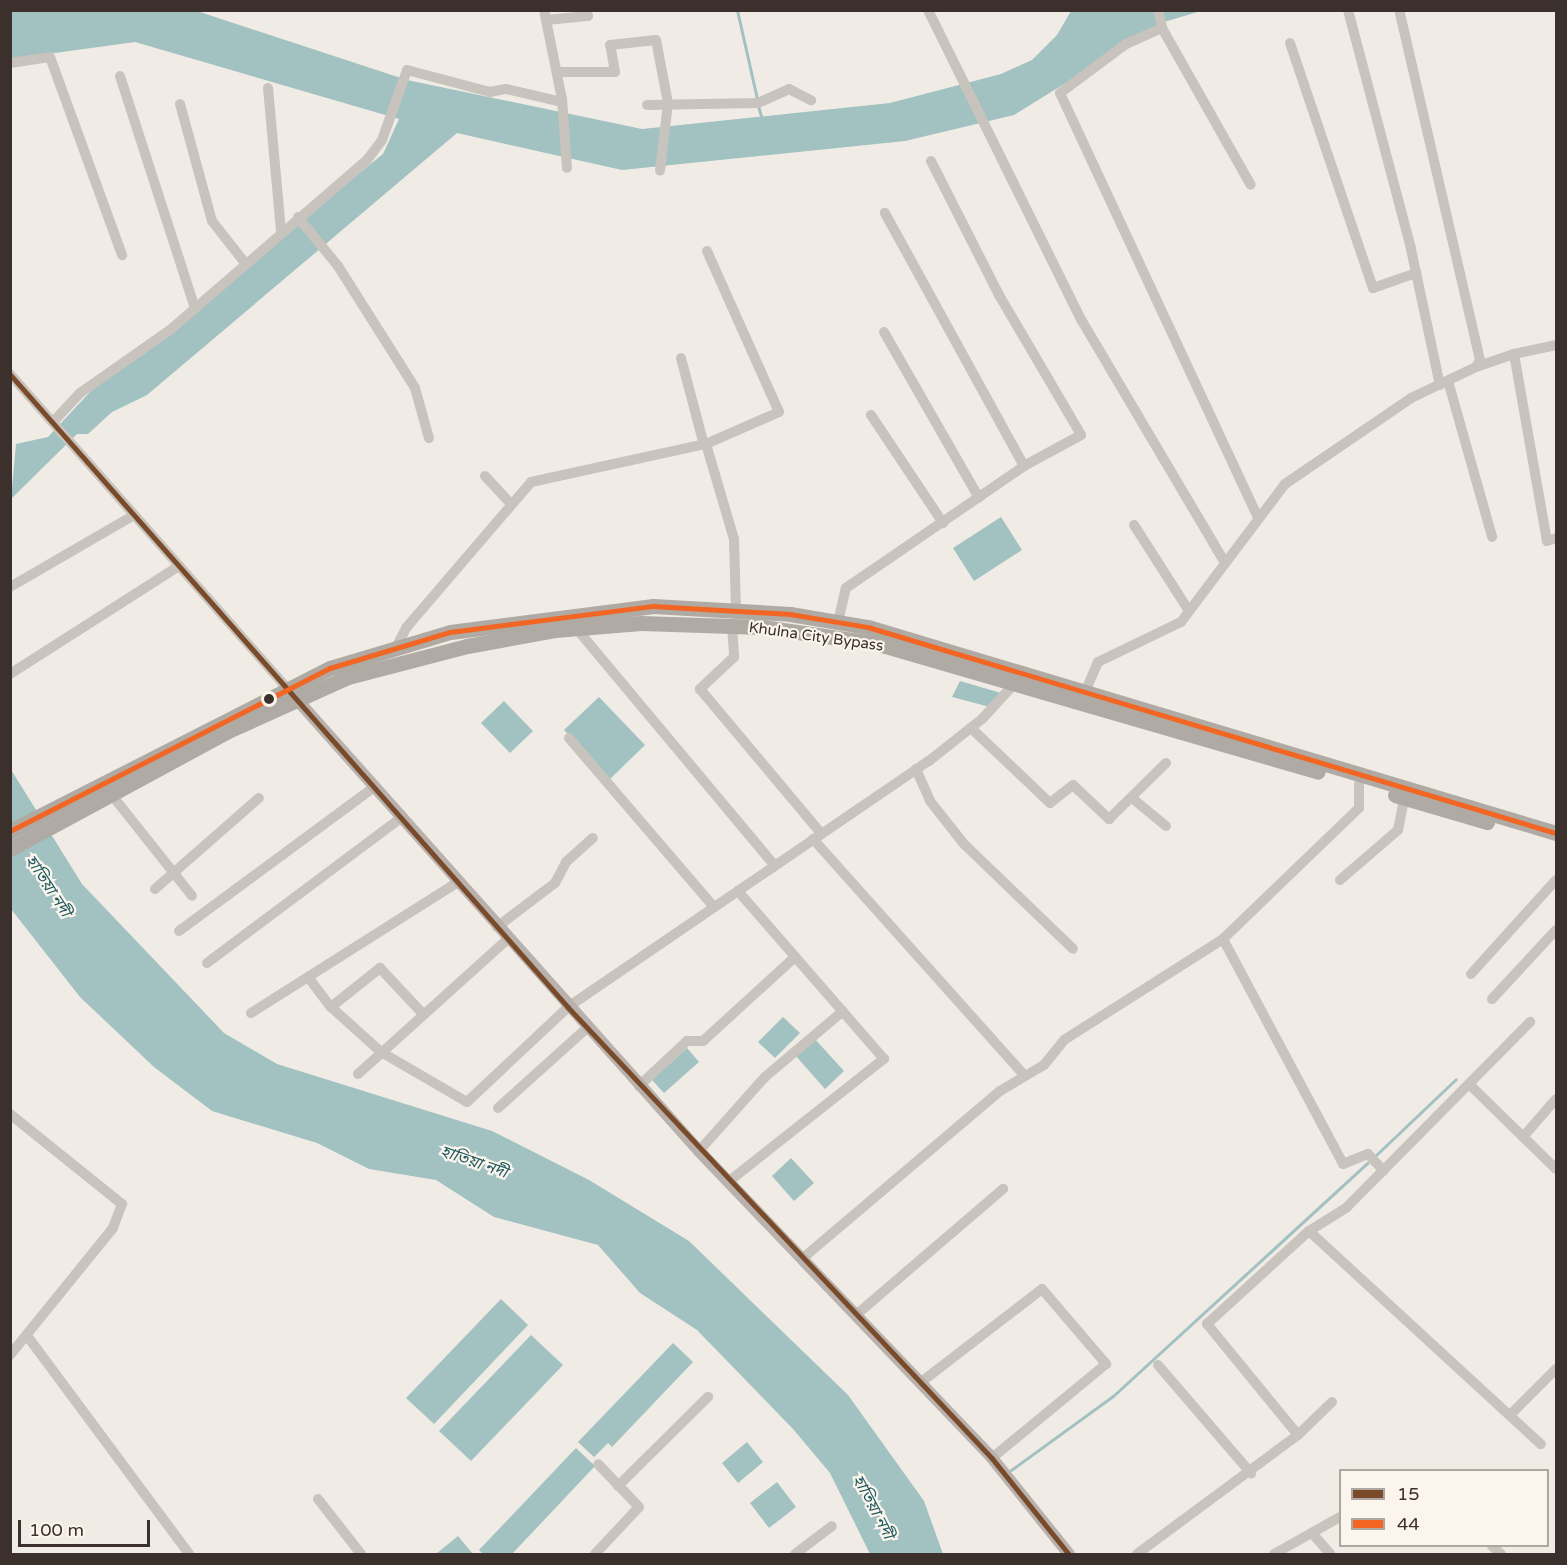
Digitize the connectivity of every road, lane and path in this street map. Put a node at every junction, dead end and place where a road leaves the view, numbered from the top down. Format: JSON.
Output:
{"nodes":[{"id":1,"x":586,"y":10,"type":"edge"},
{"id":2,"x":928,"y":10,"type":"edge"},
{"id":3,"x":1158,"y":10,"type":"edge"},
{"id":4,"x":1348,"y":10,"type":"edge"},
{"id":5,"x":1399,"y":10,"type":"edge"},
{"id":6,"x":545,"y":16,"type":"edge"},
{"id":7,"x":1162,"y":26,"type":"junction"},
{"id":8,"x":1290,"y":43,"type":"dead end"},
{"id":9,"x":10,"y":63,"type":"edge"},
{"id":10,"x":557,"y":72,"type":"junction"},
{"id":11,"x":120,"y":76,"type":"dead end"},
{"id":12,"x":268,"y":88,"type":"dead end"},
{"id":13,"x":811,"y":100,"type":"dead end"},
{"id":14,"x":668,"y":103,"type":"junction"},
{"id":15,"x":180,"y":104,"type":"dead end"},
{"id":16,"x":647,"y":105,"type":"dead end"},
{"id":17,"x":563,"y":106,"type":"junction"},
{"id":18,"x":931,"y":161,"type":"dead end"},
{"id":19,"x":567,"y":166,"type":"dead end"},
{"id":20,"x":660,"y":169,"type":"dead end"},
{"id":21,"x":1251,"y":185,"type":"dead end"},
{"id":22,"x":885,"y":213,"type":"dead end"},
{"id":23,"x":299,"y":218,"type":"junction"},
{"id":24,"x":281,"y":232,"type":"junction"},
{"id":25,"x":707,"y":251,"type":"dead end"},
{"id":26,"x":122,"y":255,"type":"dead end"},
{"id":27,"x":244,"y":263,"type":"junction"},
{"id":28,"x":1416,"y":273,"type":"junction"},
{"id":29,"x":195,"y":308,"type":"junction"},
{"id":30,"x":884,"y":332,"type":"dead end"},
{"id":31,"x":1557,"y":345,"type":"edge"},
{"id":32,"x":1514,"y":354,"type":"junction"},
{"id":33,"x":681,"y":357,"type":"dead end"},
{"id":34,"x":1476,"y":367,"type":"junction"},
{"id":35,"x":10,"y":374,"type":"edge"},
{"id":36,"x":1444,"y":383,"type":"junction"},
{"id":37,"x":871,"y":415,"type":"dead end"},
{"id":38,"x":55,"y":425,"type":"junction"},
{"id":39,"x":429,"y":438,"type":"dead end"},
{"id":40,"x":705,"y":445,"type":"junction"},
{"id":41,"x":1024,"y":466,"type":"junction"},
{"id":42,"x":485,"y":476,"type":"dead end"},
{"id":43,"x":979,"y":498,"type":"junction"},
{"id":44,"x":510,"y":503,"type":"junction"},
{"id":45,"x":134,"y":515,"type":"junction"},
{"id":46,"x":1257,"y":516,"type":"junction"},
{"id":47,"x":943,"y":522,"type":"junction"},
{"id":48,"x":1134,"y":525,"type":"dead end"},
{"id":49,"x":1492,"y":537,"type":"dead end"},
{"id":50,"x":1557,"y":538,"type":"edge"},
{"id":51,"x":1224,"y":561,"type":"junction"},
{"id":52,"x":179,"y":566,"type":"junction"},
{"id":53,"x":10,"y":587,"type":"edge"},
{"id":54,"x":736,"y":610,"type":"junction"},
{"id":55,"x":1189,"y":611,"type":"junction"},
{"id":56,"x":838,"y":622,"type":"junction"},
{"id":57,"x":732,"y":626,"type":"junction"},
{"id":58,"x":576,"y":628,"type":"junction"},
{"id":59,"x":395,"y":649,"type":"junction"},
{"id":60,"x":10,"y":674,"type":"edge"},
{"id":61,"x":1016,"y":682,"type":"junction"},
{"id":62,"x":286,"y":687,"type":"junction"},
{"id":63,"x":1086,"y":690,"type":"junction"},
{"id":64,"x":297,"y":700,"type":"junction"},
{"id":65,"x":971,"y":728,"type":"junction"},
{"id":66,"x":569,"y":738,"type":"dead end"},
{"id":67,"x":1166,"y":763,"type":"dead end"},
{"id":68,"x":916,"y":769,"type":"junction"},
{"id":69,"x":1359,"y":784,"type":"junction"},
{"id":70,"x":374,"y":787,"type":"junction"},
{"id":71,"x":111,"y":794,"type":"junction"},
{"id":72,"x":259,"y":798,"type":"dead end"},
{"id":73,"x":1132,"y":798,"type":"junction"},
{"id":74,"x":1404,"y":798,"type":"junction"},
{"id":75,"x":80,"y":803,"type":"junction"},
{"id":76,"x":401,"y":818,"type":"junction"},
{"id":77,"x":1166,"y":826,"type":"dead end"},
{"id":78,"x":10,"y":831,"type":"edge"},
{"id":79,"x":1557,"y":833,"type":"edge"},
{"id":80,"x":817,"y":836,"type":"junction"},
{"id":81,"x":593,"y":838,"type":"dead end"},
{"id":82,"x":1557,"y":843,"type":"edge"},
{"id":83,"x":10,"y":849,"type":"edge"},
{"id":84,"x":775,"y":866,"type":"junction"},
{"id":85,"x":172,"y":874,"type":"junction"},
{"id":86,"x":1340,"y":880,"type":"dead end"},
{"id":87,"x":1557,"y":880,"type":"edge"},
{"id":88,"x":458,"y":882,"type":"junction"},
{"id":89,"x":155,"y":889,"type":"dead end"},
{"id":90,"x":738,"y":891,"type":"junction"},
{"id":91,"x":192,"y":896,"type":"dead end"},
{"id":92,"x":714,"y":907,"type":"junction"},
{"id":93,"x":497,"y":927,"type":"junction"},
{"id":94,"x":1557,"y":930,"type":"edge"},
{"id":95,"x":178,"y":931,"type":"dead end"},
{"id":96,"x":508,"y":939,"type":"junction"},
{"id":97,"x":1223,"y":939,"type":"junction"},
{"id":98,"x":1072,"y":949,"type":"dead end"},
{"id":99,"x":795,"y":957,"type":"junction"},
{"id":100,"x":207,"y":963,"type":"dead end"},
{"id":101,"x":1471,"y":974,"type":"dead end"},
{"id":102,"x":308,"y":977,"type":"junction"},
{"id":103,"x":1492,"y":999,"type":"dead end"},
{"id":104,"x":331,"y":1007,"type":"junction"},
{"id":105,"x":568,"y":1007,"type":"junction"},
{"id":106,"x":843,"y":1011,"type":"junction"},
{"id":107,"x":251,"y":1013,"type":"dead end"},
{"id":108,"x":423,"y":1014,"type":"junction"},
{"id":109,"x":1530,"y":1022,"type":"dead end"},
{"id":110,"x":587,"y":1028,"type":"junction"},
{"id":111,"x":381,"y":1052,"type":"junction"},
{"id":112,"x":358,"y":1074,"type":"dead end"},
{"id":113,"x":1024,"y":1075,"type":"junction"},
{"id":114,"x":1470,"y":1084,"type":"junction"},
{"id":115,"x":639,"y":1086,"type":"junction"},
{"id":116,"x":1557,"y":1099,"type":"edge"},
{"id":117,"x":498,"y":1108,"type":"dead end"},
{"id":118,"x":10,"y":1114,"type":"edge"},
{"id":119,"x":1523,"y":1137,"type":"junction"},
{"id":120,"x":699,"y":1151,"type":"junction"},
{"id":121,"x":1557,"y":1169,"type":"edge"},
{"id":122,"x":1384,"y":1171,"type":"junction"},
{"id":123,"x":728,"y":1182,"type":"junction"},
{"id":124,"x":1003,"y":1189,"type":"dead end"},
{"id":125,"x":1309,"y":1231,"type":"junction"},
{"id":126,"x":803,"y":1258,"type":"junction"},
{"id":127,"x":856,"y":1315,"type":"junction"},
{"id":128,"x":31,"y":1340,"type":"junction"},
{"id":129,"x":10,"y":1355,"type":"edge"},
{"id":130,"x":1158,"y":1365,"type":"dead end"},
{"id":131,"x":1557,"y":1369,"type":"edge"},
{"id":132,"x":920,"y":1383,"type":"junction"},
{"id":133,"x":708,"y":1397,"type":"dead end"},
{"id":134,"x":1332,"y":1402,"type":"dead end"},
{"id":135,"x":1511,"y":1414,"type":"junction"},
{"id":136,"x":1298,"y":1435,"type":"junction"},
{"id":137,"x":1540,"y":1444,"type":"dead end"},
{"id":138,"x":992,"y":1458,"type":"junction"},
{"id":139,"x":598,"y":1464,"type":"dead end"},
{"id":140,"x":1251,"y":1473,"type":"junction"},
{"id":141,"x":618,"y":1485,"type":"junction"},
{"id":142,"x":318,"y":1499,"type":"dead end"},
{"id":143,"x":1339,"y":1518,"type":"edge"},
{"id":144,"x":832,"y":1526,"type":"dead end"},
{"id":145,"x":1312,"y":1533,"type":"junction"},
{"id":146,"x":593,"y":1553,"type":"edge"},
{"id":147,"x":189,"y":1554,"type":"edge"},
{"id":148,"x":361,"y":1554,"type":"edge"},
{"id":149,"x":795,"y":1554,"type":"edge"},
{"id":150,"x":1069,"y":1554,"type":"edge"},
{"id":151,"x":1137,"y":1554,"type":"edge"},
{"id":152,"x":1274,"y":1554,"type":"edge"},
{"id":153,"x":1330,"y":1554,"type":"edge"}],
"edges":[{"from":1,"to":6,"type":"street"},
{"from":2,"to":51,"type":"street"},
{"from":3,"to":7,"type":"street"},
{"from":4,"to":28,"type":"street"},
{"from":5,"to":34,"type":"street"},
{"from":6,"to":10,"type":"street"},
{"from":7,"to":21,"type":"street"},
{"from":7,"to":46,"type":"street"},
{"from":8,"to":28,"type":"street"},
{"from":9,"to":26,"type":"street"},
{"from":10,"to":14,"type":"street"},
{"from":10,"to":17,"type":"street"},
{"from":11,"to":29,"type":"street"},
{"from":12,"to":24,"type":"street"},
{"from":13,"to":14,"type":"street"},
{"from":14,"to":16,"type":"street"},
{"from":14,"to":20,"type":"street"},
{"from":15,"to":27,"type":"street"},
{"from":17,"to":19,"type":"street"},
{"from":17,"to":23,"type":"street"},
{"from":18,"to":41,"type":"street"},
{"from":22,"to":41,"type":"street"},
{"from":23,"to":24,"type":"street"},
{"from":23,"to":39,"type":"street"},
{"from":24,"to":27,"type":"street"},
{"from":25,"to":40,"type":"street"},
{"from":27,"to":29,"type":"street"},
{"from":28,"to":36,"type":"street"},
{"from":29,"to":38,"type":"street"},
{"from":30,"to":43,"type":"street"},
{"from":31,"to":32,"type":"street"},
{"from":32,"to":34,"type":"street"},
{"from":32,"to":50,"type":"street"},
{"from":33,"to":40,"type":"street"},
{"from":34,"to":36,"type":"street"},
{"from":35,"to":38,"type":"street"},
{"from":36,"to":46,"type":"street"},
{"from":36,"to":49,"type":"street"},
{"from":37,"to":47,"type":"street"},
{"from":38,"to":45,"type":"street"},
{"from":40,"to":44,"type":"street"},
{"from":40,"to":54,"type":"street"},
{"from":41,"to":43,"type":"street"},
{"from":42,"to":44,"type":"street"},
{"from":43,"to":47,"type":"street"},
{"from":44,"to":59,"type":"street"},
{"from":45,"to":52,"type":"street"},
{"from":45,"to":53,"type":"street"},
{"from":46,"to":51,"type":"street"},
{"from":47,"to":56,"type":"street"},
{"from":48,"to":55,"type":"street"},
{"from":51,"to":55,"type":"street"},
{"from":52,"to":60,"type":"street"},
{"from":52,"to":62,"type":"street"},
{"from":54,"to":56,"type":"highway","name":"Khulna City Bypass"},
{"from":54,"to":59,"type":"highway","name":"Khulna City Bypass"},
{"from":55,"to":63,"type":"street"},
{"from":56,"to":63,"type":"highway","name":"Khulna City Bypass"},
{"from":57,"to":58,"type":"highway","name":"Khulna City Bypass"},
{"from":57,"to":61,"type":"highway","name":"Khulna City Bypass"},
{"from":57,"to":80,"type":"street"},
{"from":58,"to":64,"type":"highway","name":"Khulna City Bypass"},
{"from":58,"to":84,"type":"street"},
{"from":59,"to":62,"type":"highway","name":"Khulna City Bypass"},
{"from":61,"to":65,"type":"street"},
{"from":61,"to":69,"type":"highway","name":"Khulna City Bypass"},
{"from":62,"to":64,"type":"main road"},
{"from":62,"to":75,"type":"highway","name":"Khulna City Bypass"},
{"from":63,"to":79,"type":"highway","name":"Khulna City Bypass"},
{"from":64,"to":70,"type":"main road"},
{"from":64,"to":71,"type":"highway","name":"Khulna City Bypass"},
{"from":65,"to":68,"type":"street"},
{"from":65,"to":73,"type":"street"},
{"from":66,"to":92,"type":"street"},
{"from":67,"to":73,"type":"street"},
{"from":68,"to":80,"type":"street"},
{"from":68,"to":98,"type":"street"},
{"from":69,"to":74,"type":"highway","name":"Khulna City Bypass"},
{"from":69,"to":97,"type":"street"},
{"from":70,"to":76,"type":"main road"},
{"from":70,"to":95,"type":"street"},
{"from":71,"to":75,"type":"highway","name":"Khulna City Bypass"},
{"from":71,"to":85,"type":"street"},
{"from":72,"to":85,"type":"street"},
{"from":73,"to":77,"type":"street"},
{"from":74,"to":82,"type":"highway","name":"Khulna City Bypass"},
{"from":74,"to":86,"type":"street"},
{"from":75,"to":78,"type":"highway"},
{"from":75,"to":83,"type":"highway"},
{"from":76,"to":88,"type":"main road"},
{"from":76,"to":100,"type":"street"},
{"from":80,"to":84,"type":"street"},
{"from":80,"to":113,"type":"street"},
{"from":81,"to":93,"type":"street"},
{"from":84,"to":90,"type":"street"},
{"from":85,"to":89,"type":"street"},
{"from":85,"to":91,"type":"street"},
{"from":87,"to":101,"type":"street"},
{"from":88,"to":93,"type":"main road"},
{"from":88,"to":102,"type":"street"},
{"from":90,"to":92,"type":"street"},
{"from":90,"to":99,"type":"street"},
{"from":92,"to":105,"type":"street"},
{"from":93,"to":96,"type":"main road"},
{"from":94,"to":103,"type":"street"},
{"from":96,"to":105,"type":"main road"},
{"from":96,"to":108,"type":"street"},
{"from":97,"to":113,"type":"street"},
{"from":97,"to":122,"type":"street"},
{"from":99,"to":106,"type":"street"},
{"from":99,"to":115,"type":"street"},
{"from":102,"to":104,"type":"street"},
{"from":102,"to":107,"type":"street"},
{"from":104,"to":108,"type":"street"},
{"from":104,"to":111,"type":"street"},
{"from":105,"to":110,"type":"main road"},
{"from":105,"to":111,"type":"street"},
{"from":106,"to":120,"type":"street"},
{"from":106,"to":123,"type":"street"},
{"from":108,"to":111,"type":"street"},
{"from":109,"to":114,"type":"street"},
{"from":110,"to":115,"type":"main road"},
{"from":110,"to":117,"type":"street"},
{"from":111,"to":112,"type":"street"},
{"from":113,"to":126,"type":"street"},
{"from":114,"to":119,"type":"street"},
{"from":114,"to":122,"type":"street"},
{"from":115,"to":120,"type":"main road"},
{"from":116,"to":119,"type":"street"},
{"from":118,"to":128,"type":"street"},
{"from":119,"to":121,"type":"street"},
{"from":120,"to":123,"type":"main road"},
{"from":122,"to":125,"type":"street"},
{"from":123,"to":126,"type":"main road"},
{"from":124,"to":127,"type":"street"},
{"from":125,"to":135,"type":"street"},
{"from":125,"to":136,"type":"street"},
{"from":126,"to":127,"type":"main road"},
{"from":127,"to":132,"type":"main road"},
{"from":128,"to":129,"type":"street"},
{"from":128,"to":147,"type":"street"},
{"from":130,"to":140,"type":"street"},
{"from":131,"to":135,"type":"street"},
{"from":132,"to":138,"type":"main road"},
{"from":132,"to":138,"type":"street"},
{"from":133,"to":141,"type":"street"},
{"from":134,"to":136,"type":"street"},
{"from":135,"to":137,"type":"street"},
{"from":136,"to":140,"type":"street"},
{"from":138,"to":150,"type":"main road"},
{"from":139,"to":141,"type":"street"},
{"from":140,"to":151,"type":"street"},
{"from":141,"to":146,"type":"street"},
{"from":142,"to":148,"type":"street"},
{"from":143,"to":145,"type":"street"},
{"from":144,"to":149,"type":"street"},
{"from":145,"to":152,"type":"street"},
{"from":145,"to":153,"type":"street"}]}
